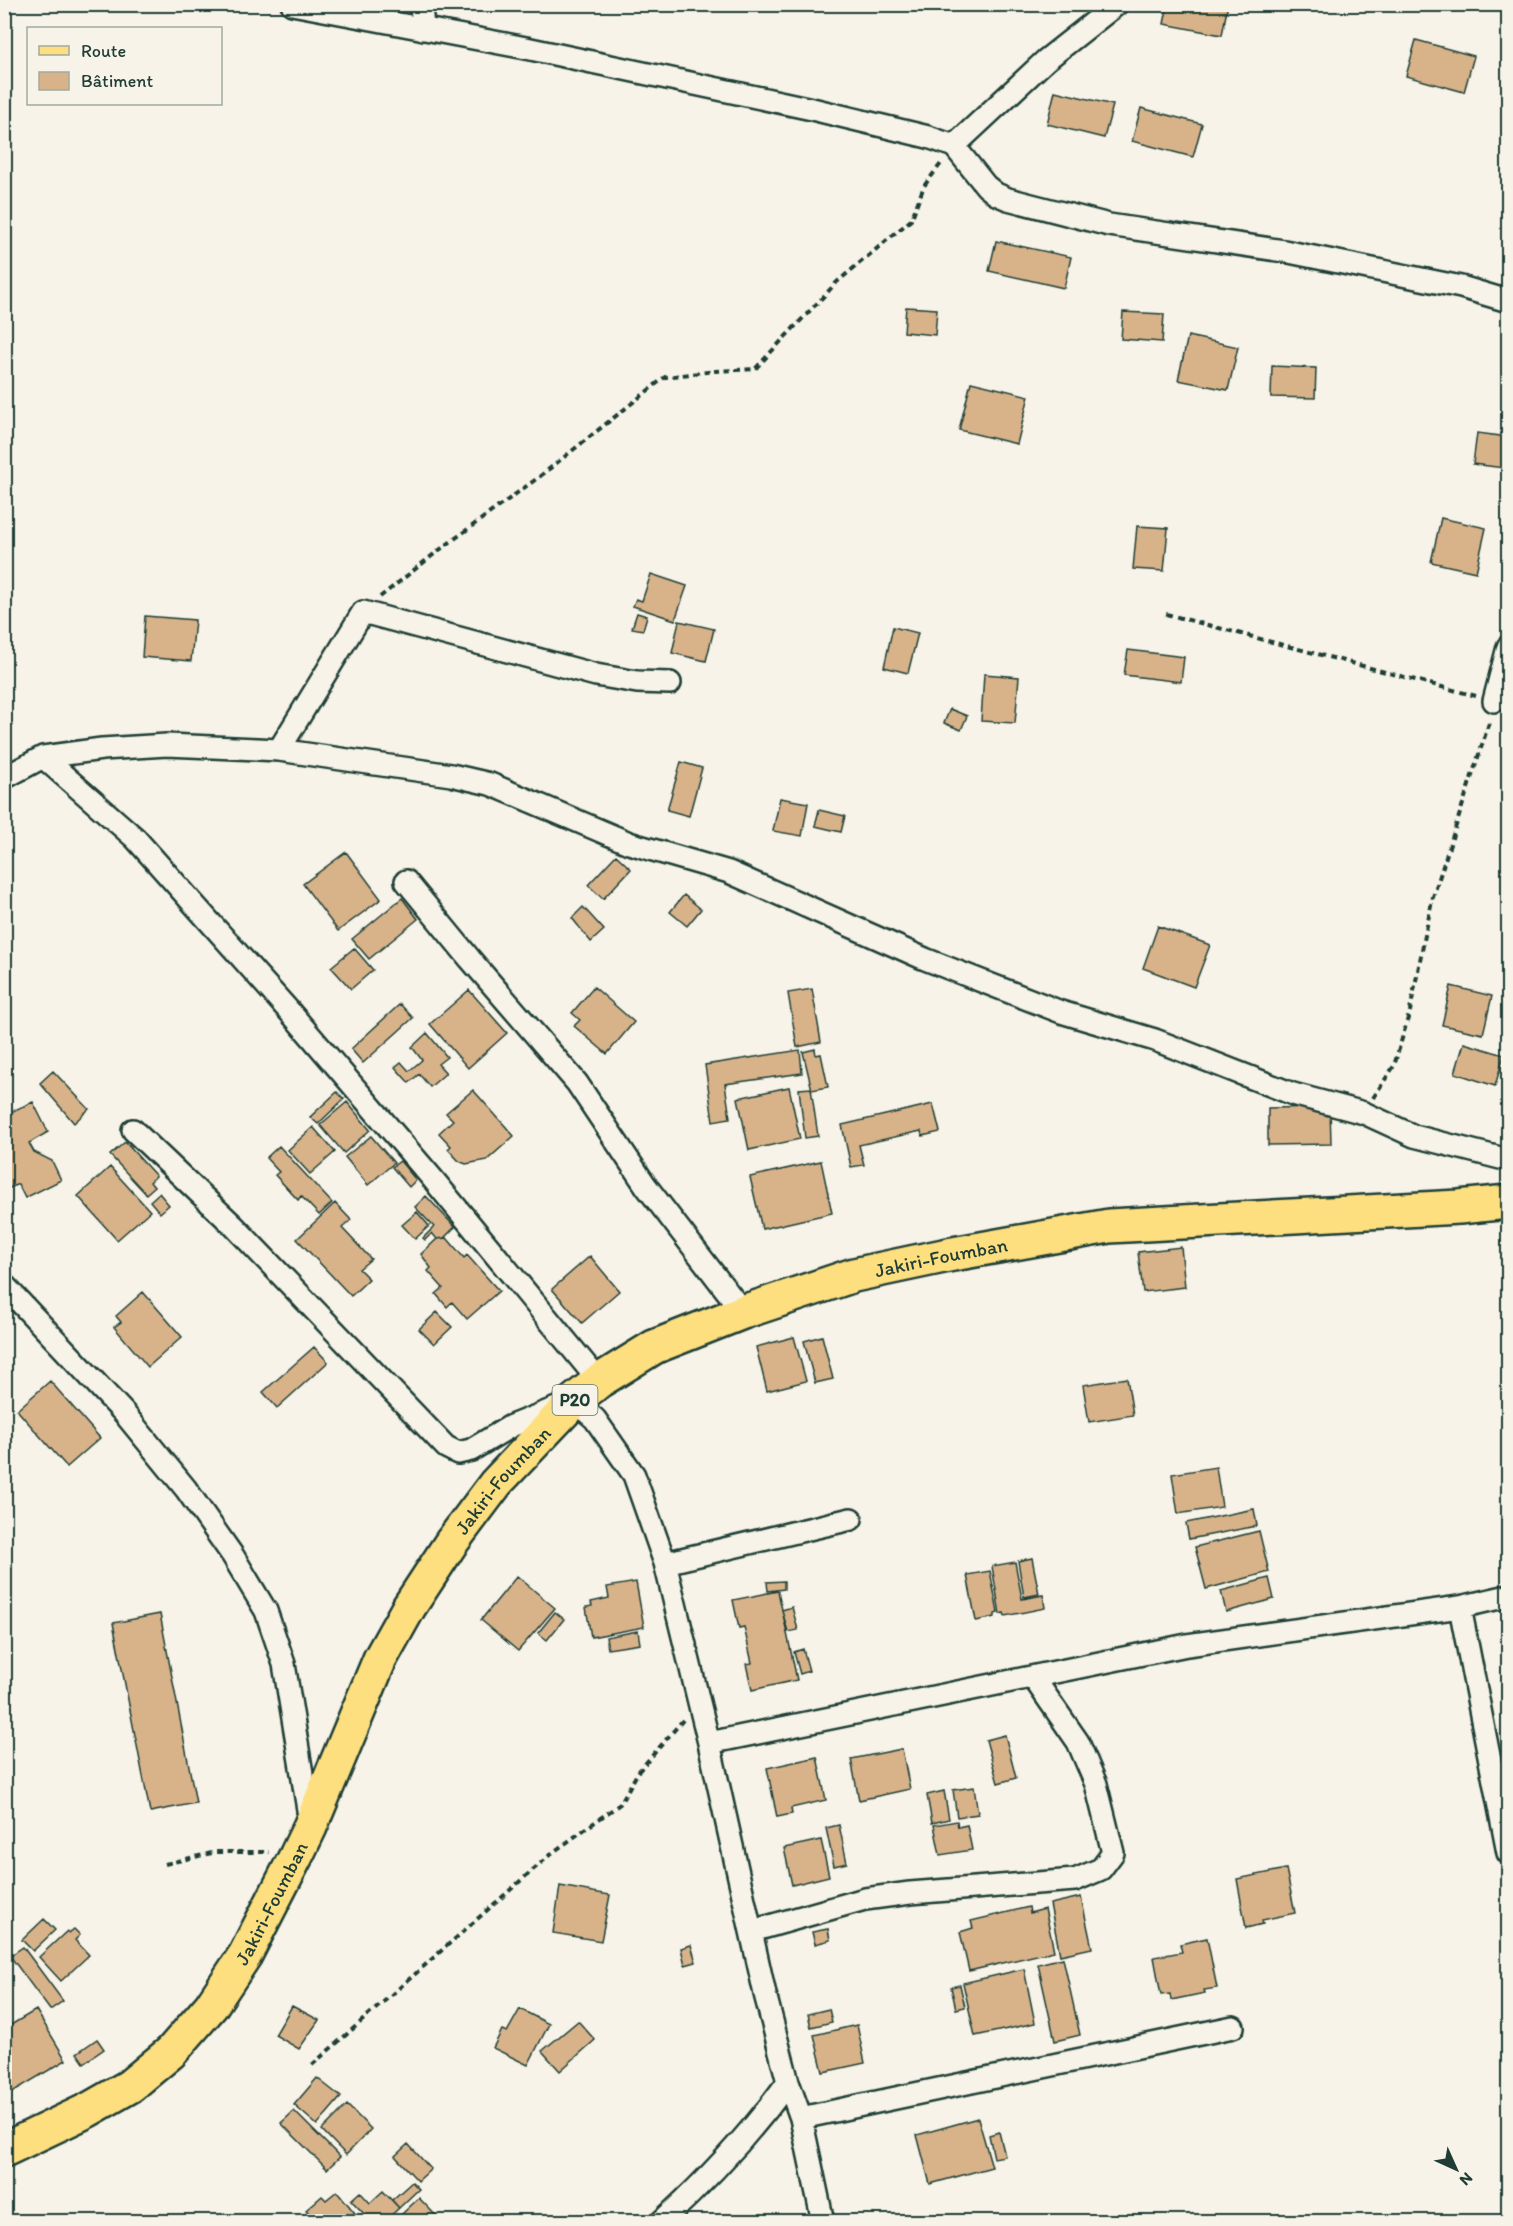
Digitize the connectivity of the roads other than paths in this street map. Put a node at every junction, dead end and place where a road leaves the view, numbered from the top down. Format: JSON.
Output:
{"nodes":[{"id":1,"x":292,"y":4,"type":"edge"},
{"id":2,"x":421,"y":4,"type":"edge"},
{"id":3,"x":1117,"y":4,"type":"edge"},
{"id":4,"x":423,"y":29,"type":"junction"},
{"id":5,"x":954,"y":146,"type":"junction"},
{"id":6,"x":1509,"y":301,"type":"edge"},
{"id":7,"x":1509,"y":647,"type":"edge"},
{"id":8,"x":670,"y":683,"type":"dead end"},
{"id":9,"x":1494,"y":701,"type":"road end"},
{"id":10,"x":279,"y":750,"type":"junction"},
{"id":11,"x":43,"y":757,"type":"junction"},
{"id":12,"x":4,"y":778,"type":"edge"},
{"id":13,"x":406,"y":881,"type":"dead end"},
{"id":14,"x":134,"y":1130,"type":"dead end"},
{"id":15,"x":1509,"y":1160,"type":"edge"},
{"id":16,"x":1509,"y":1202,"type":"edge"},
{"id":17,"x":4,"y":1285,"type":"edge"},
{"id":18,"x":743,"y":1312,"type":"junction"},
{"id":19,"x":599,"y":1381,"type":"junction"},
{"id":20,"x":574,"y":1401,"type":"junction"},
{"id":21,"x":851,"y":1519,"type":"dead end"},
{"id":22,"x":665,"y":1563,"type":"junction"},
{"id":23,"x":1509,"y":1596,"type":"edge"},
{"id":24,"x":1460,"y":1607,"type":"junction"},
{"id":25,"x":1033,"y":1677,"type":"junction"},
{"id":26,"x":709,"y":1743,"type":"junction"},
{"id":27,"x":303,"y":1841,"type":"junction"},
{"id":28,"x":1509,"y":1853,"type":"edge"},
{"id":29,"x":752,"y":1931,"type":"junction"},
{"id":30,"x":1233,"y":2027,"type":"dead end"},
{"id":31,"x":788,"y":2082,"type":"junction"},
{"id":32,"x":801,"y":2118,"type":"junction"},
{"id":33,"x":4,"y":2150,"type":"edge"},
{"id":34,"x":660,"y":2222,"type":"edge"},
{"id":35,"x":824,"y":2222,"type":"edge"}],
"edges":[{"from":1,"to":4,"type":"street"},
{"from":2,"to":4,"type":"street"},
{"from":3,"to":5,"type":"street"},
{"from":4,"to":5,"type":"street"},
{"from":5,"to":6,"type":"street"},
{"from":7,"to":9,"type":"street"},
{"from":8,"to":10,"type":"street"},
{"from":10,"to":11,"type":"street"},
{"from":10,"to":15,"type":"street"},
{"from":11,"to":12,"type":"street"},
{"from":11,"to":19,"type":"street"},
{"from":13,"to":18,"type":"street"},
{"from":14,"to":20,"type":"street"},
{"from":16,"to":18,"type":"main road","name":"Jakiri-Foumban","number":"P20"},
{"from":17,"to":27,"type":"street"},
{"from":18,"to":19,"type":"main road","name":"Jakiri-Foumban","number":"P20"},
{"from":19,"to":20,"type":"main road","name":"Jakiri-Foumban","number":"P20"},
{"from":20,"to":22,"type":"street"},
{"from":20,"to":27,"type":"main road","name":"Jakiri-Foumban","number":"P20"},
{"from":21,"to":22,"type":"street"},
{"from":22,"to":26,"type":"street"},
{"from":23,"to":24,"type":"street"},
{"from":24,"to":25,"type":"street"},
{"from":24,"to":28,"type":"street"},
{"from":25,"to":26,"type":"street"},
{"from":25,"to":29,"type":"street"},
{"from":26,"to":29,"type":"street"},
{"from":27,"to":33,"type":"main road","name":"Jakiri-Foumban","number":"P20"},
{"from":29,"to":31,"type":"street"},
{"from":30,"to":32,"type":"street"},
{"from":31,"to":32,"type":"street"},
{"from":31,"to":34,"type":"street"},
{"from":32,"to":35,"type":"street"}]}
